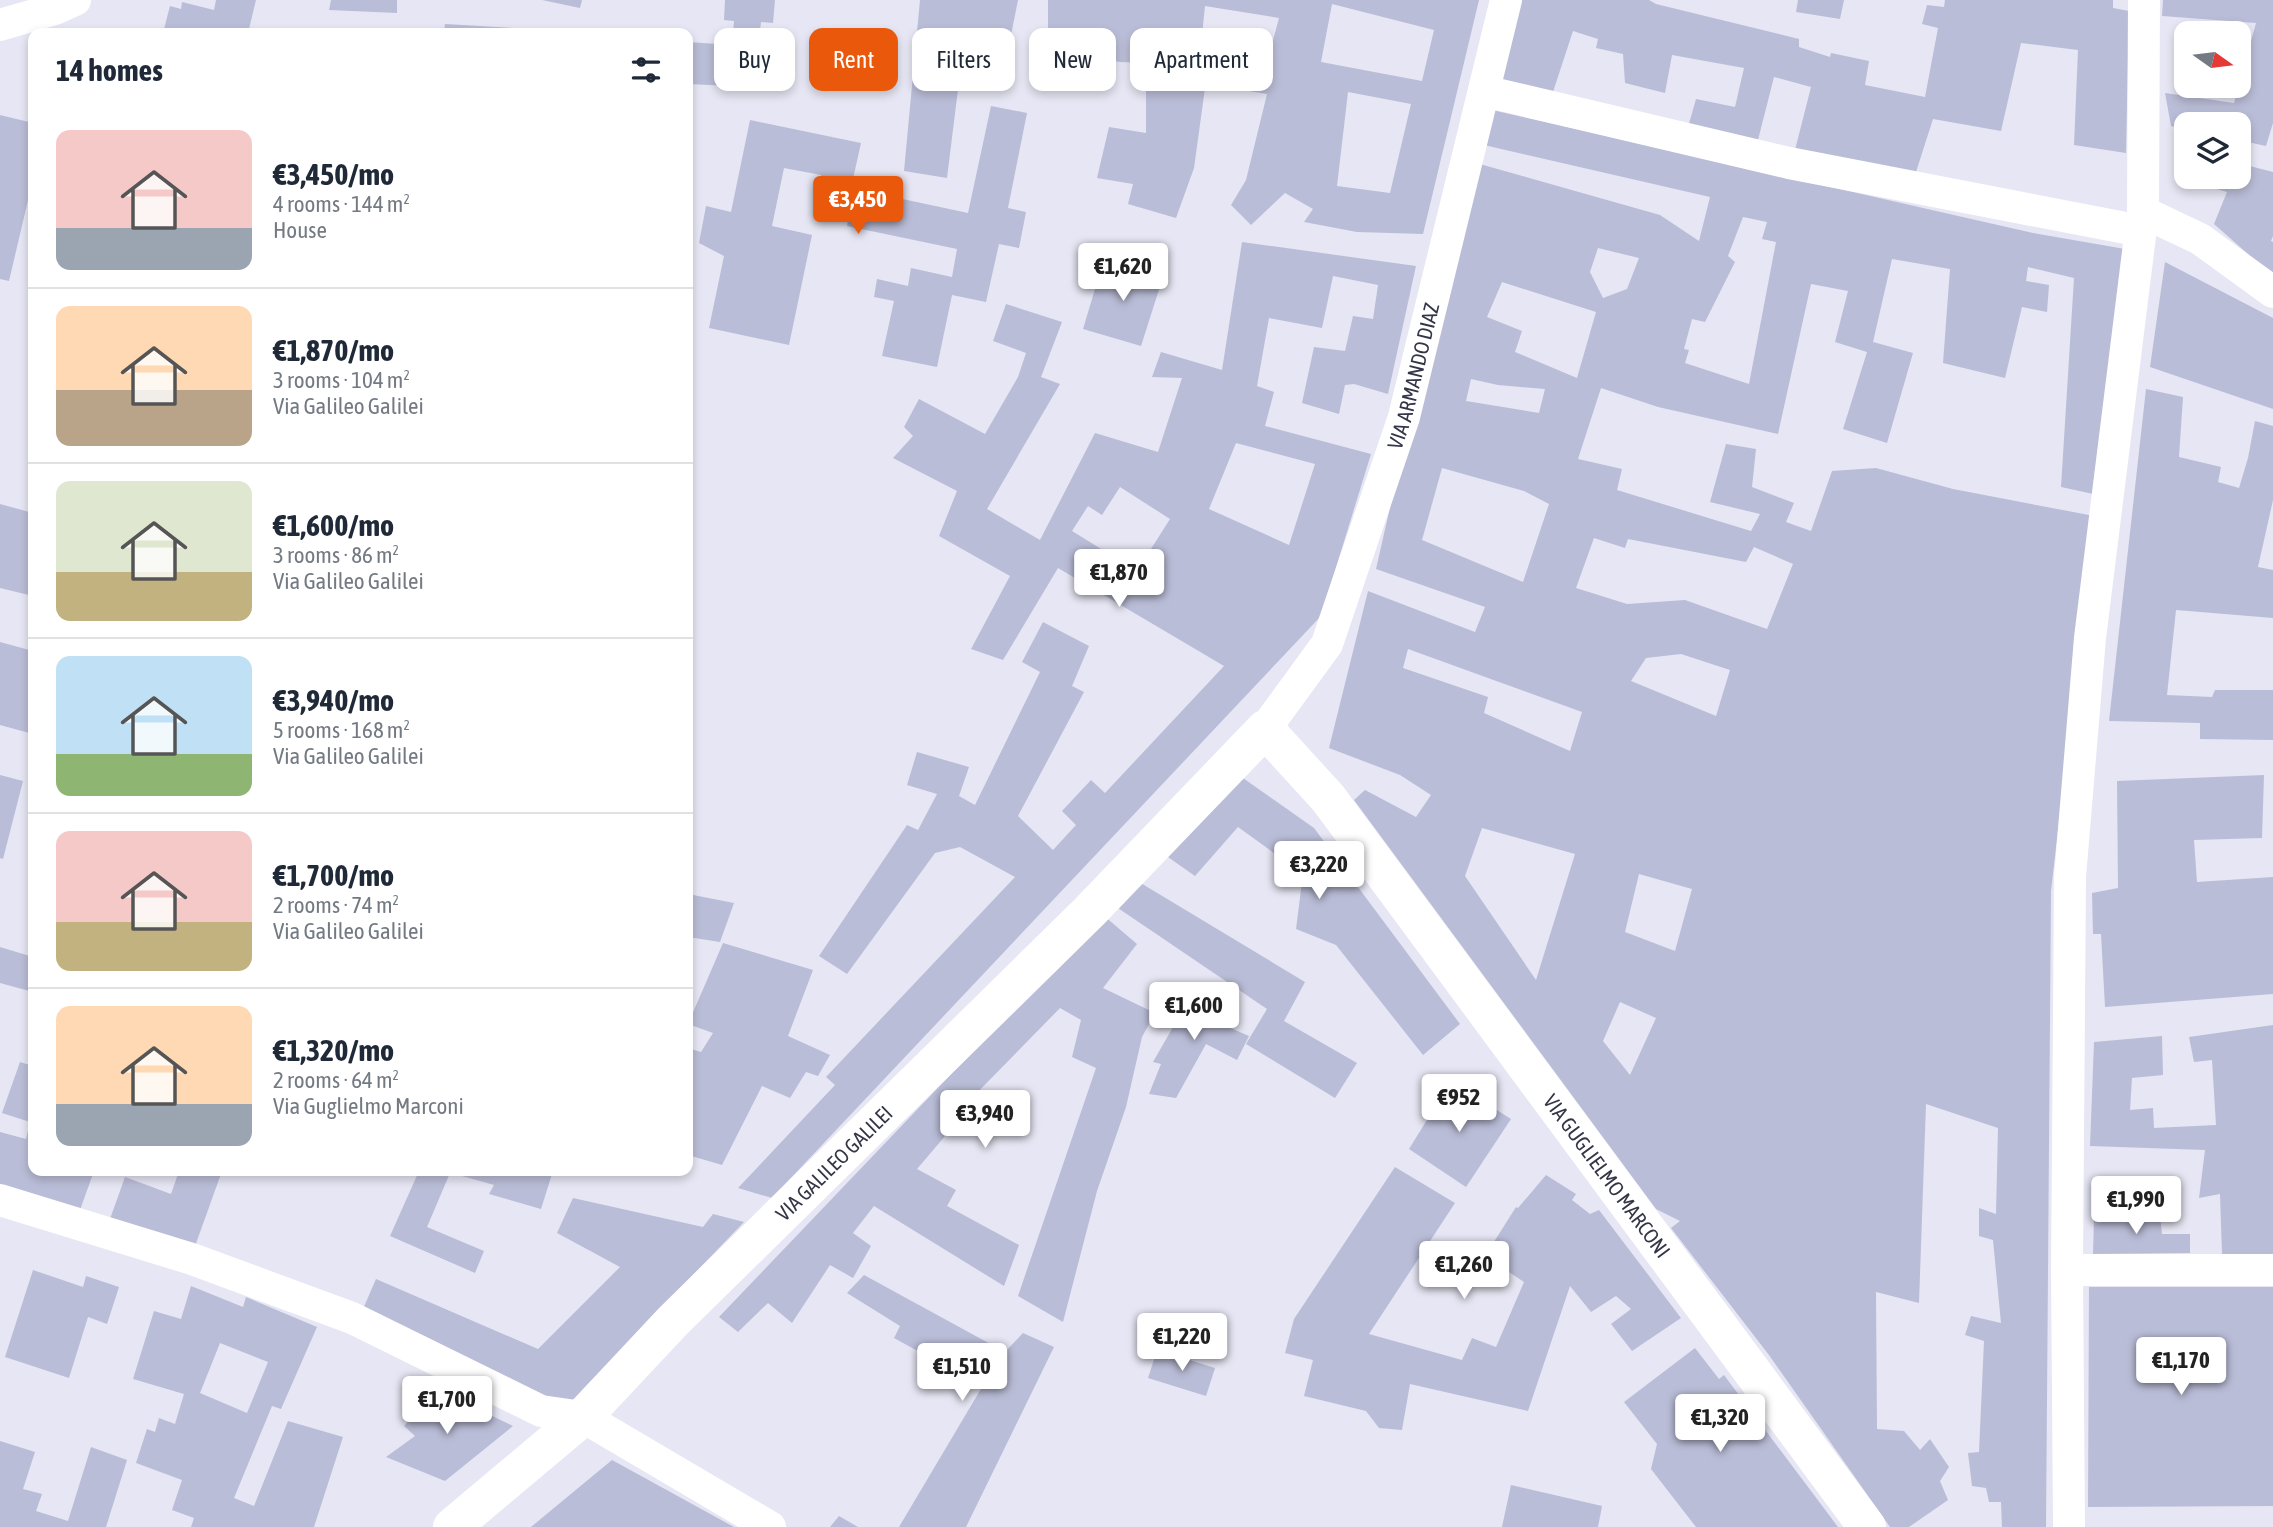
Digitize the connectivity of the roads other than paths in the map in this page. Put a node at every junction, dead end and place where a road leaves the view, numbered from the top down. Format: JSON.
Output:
{"nodes":[{"id":1,"x":75,"y":0,"type":"edge"},
{"id":2,"x":1506,"y":0,"type":"edge"},
{"id":3,"x":2144,"y":0,"type":"edge"},
{"id":4,"x":0,"y":25,"type":"edge"},
{"id":5,"x":1483,"y":91,"type":"junction"},
{"id":6,"x":2142,"y":221,"type":"junction"},
{"id":7,"x":2273,"y":292,"type":"edge"},
{"id":8,"x":1265,"y":729,"type":"junction"},
{"id":9,"x":0,"y":1200,"type":"edge"},
{"id":10,"x":2273,"y":1269,"type":"edge"},
{"id":11,"x":2067,"y":1270,"type":"junction"},
{"id":12,"x":583,"y":1417,"type":"junction"},
{"id":13,"x":452,"y":1527,"type":"edge"},
{"id":14,"x":770,"y":1527,"type":"edge"},
{"id":15,"x":1867,"y":1527,"type":"edge"},
{"id":16,"x":2069,"y":1527,"type":"edge"}],
"edges":[{"from":1,"to":4,"type":"street"},
{"from":2,"to":5,"type":"street","name":"VIA ARMANDO DIAZ"},
{"from":3,"to":6,"type":"street"},
{"from":5,"to":6,"type":"street"},
{"from":5,"to":8,"type":"street","name":"VIA ARMANDO DIAZ"},
{"from":6,"to":7,"type":"street"},
{"from":6,"to":11,"type":"street"},
{"from":8,"to":12,"type":"street","name":"VIA GALILEO GALILEI"},
{"from":8,"to":15,"type":"street","name":"VIA GUGLIELMO MARCONI"},
{"from":9,"to":12,"type":"street"},
{"from":10,"to":11,"type":"street"},
{"from":11,"to":16,"type":"street"},
{"from":12,"to":13,"type":"street","name":"VIA GALILEO GALILEI"},
{"from":12,"to":14,"type":"street"}]}
